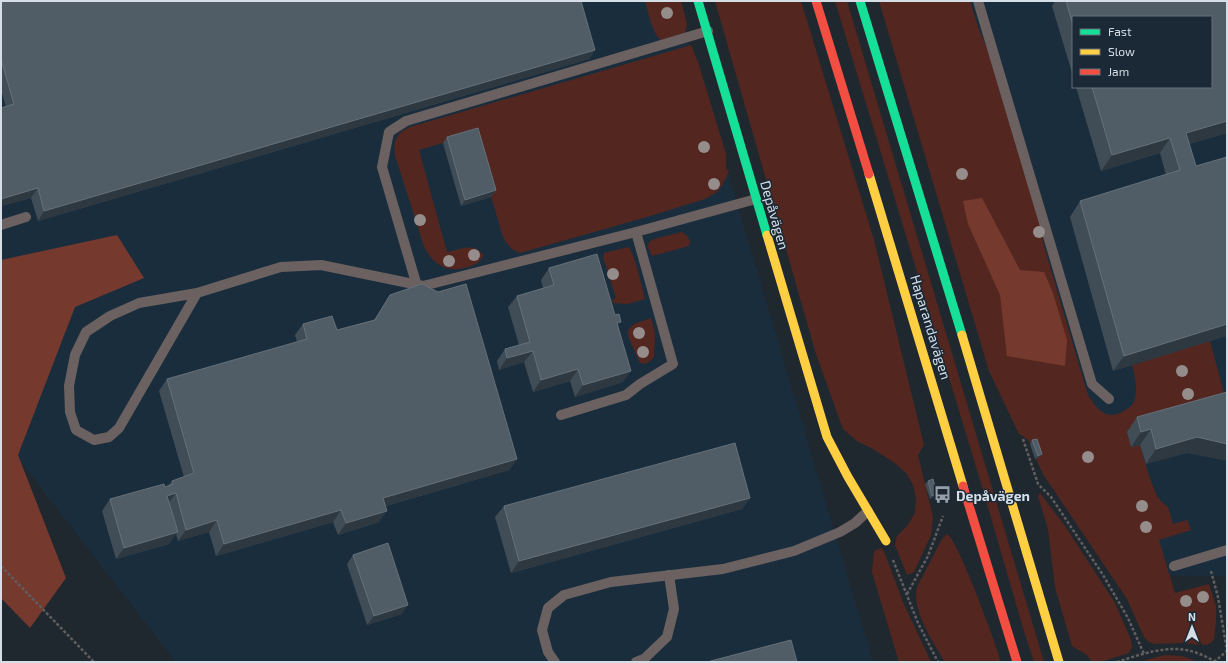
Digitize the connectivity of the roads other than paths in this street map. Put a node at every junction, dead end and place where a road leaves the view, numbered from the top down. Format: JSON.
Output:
{"nodes":[{"id":1,"x":698,"y":1,"type":"edge"},
{"id":2,"x":816,"y":1,"type":"edge"},
{"id":3,"x":860,"y":1,"type":"edge"},
{"id":4,"x":978,"y":1,"type":"edge"},
{"id":5,"x":708,"y":31,"type":"junction"},
{"id":6,"x":756,"y":199,"type":"junction"},
{"id":7,"x":26,"y":217,"type":"dead end"},
{"id":8,"x":1,"y":225,"type":"edge"},
{"id":9,"x":636,"y":232,"type":"junction"},
{"id":10,"x":417,"y":286,"type":"junction"},
{"id":11,"x":197,"y":294,"type":"junction"},
{"id":12,"x":1109,"y":399,"type":"dead end"},
{"id":13,"x":561,"y":415,"type":"dead end"},
{"id":14,"x":868,"y":510,"type":"junction"},
{"id":15,"x":886,"y":540,"type":"road end"},
{"id":16,"x":1227,"y":550,"type":"edge"},
{"id":17,"x":1174,"y":566,"type":"dead end"},
{"id":18,"x":669,"y":575,"type":"junction"},
{"id":19,"x":555,"y":662,"type":"edge"},
{"id":20,"x":636,"y":662,"type":"edge"},
{"id":21,"x":1017,"y":662,"type":"edge"},
{"id":22,"x":1059,"y":662,"type":"edge"}],
"edges":[{"from":1,"to":5,"type":"main road","name":"Depåvägen"},
{"from":2,"to":21,"type":"main road","name":"Haparandavägen"},
{"from":3,"to":22,"type":"main road","name":"Haparandavägen"},
{"from":4,"to":12,"type":"lane"},
{"from":5,"to":6,"type":"main road","name":"Depåvägen"},
{"from":5,"to":10,"type":"lane"},
{"from":6,"to":9,"type":"lane"},
{"from":6,"to":14,"type":"main road","name":"Depåvägen"},
{"from":7,"to":8,"type":"lane"},
{"from":9,"to":10,"type":"lane"},
{"from":9,"to":13,"type":"lane"},
{"from":10,"to":11,"type":"lane"},
{"from":11,"to":11,"type":"lane"},
{"from":14,"to":15,"type":"main road","name":"Depåvägen"},
{"from":14,"to":18,"type":"lane"},
{"from":16,"to":17,"type":"lane"},
{"from":18,"to":19,"type":"lane"},
{"from":18,"to":20,"type":"lane"}]}
